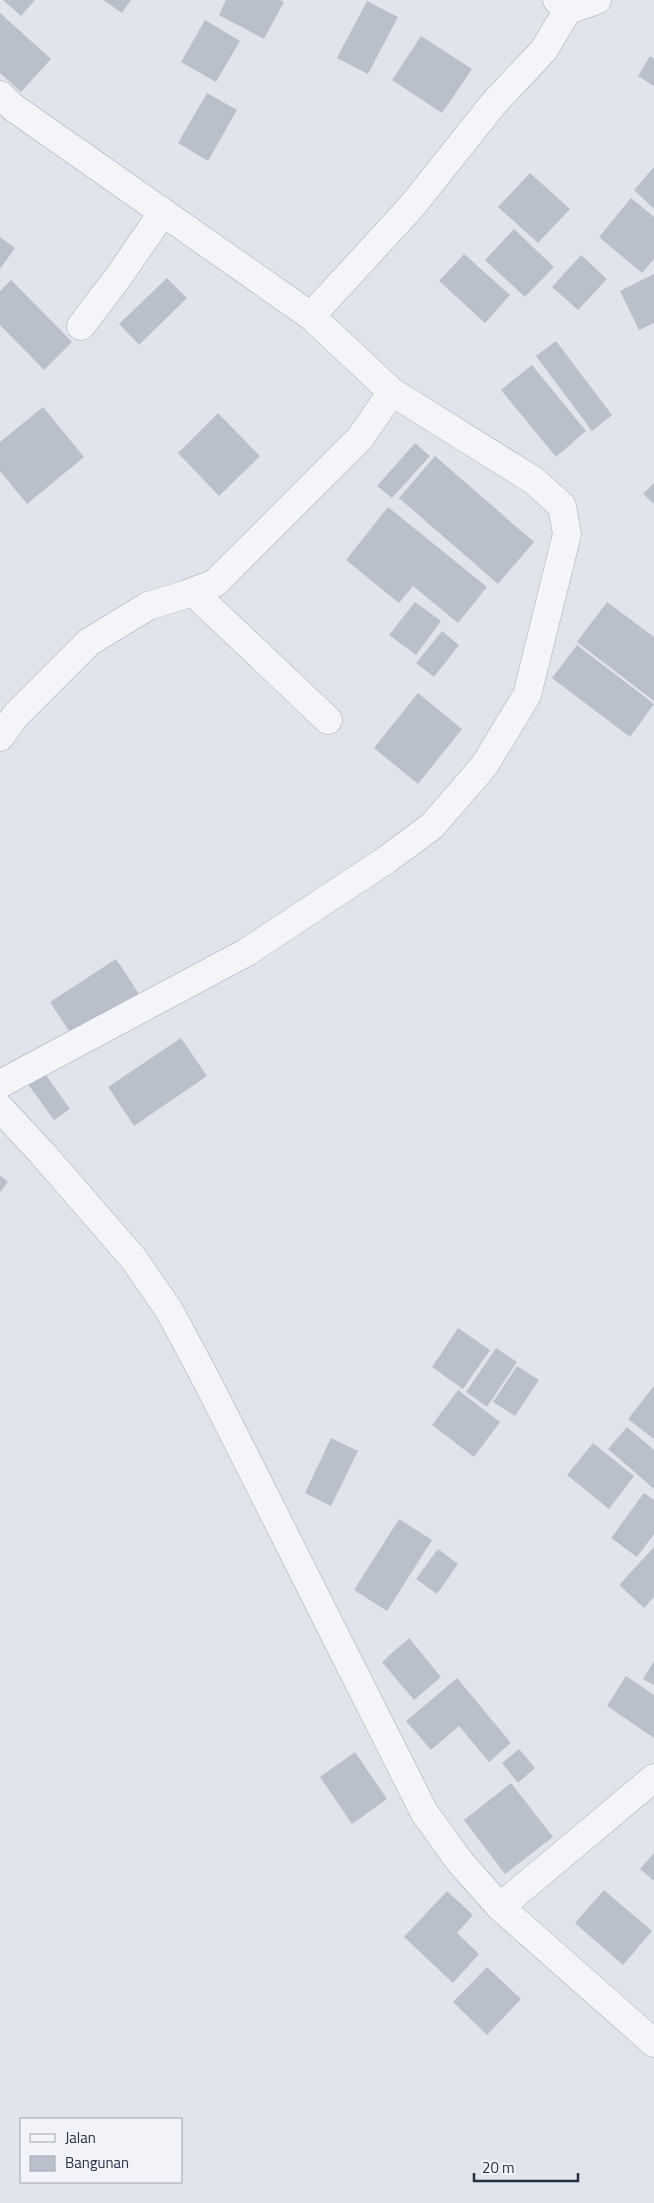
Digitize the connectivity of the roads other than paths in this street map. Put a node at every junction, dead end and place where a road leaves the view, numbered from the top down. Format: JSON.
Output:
{"nodes":[{"id":1,"x":597,"y":0,"type":"edge"},
{"id":2,"x":563,"y":5,"type":"edge"},
{"id":3,"x":5,"y":109,"type":"edge"},
{"id":4,"x":163,"y":212,"type":"junction"},
{"id":5,"x":312,"y":316,"type":"junction"},
{"id":6,"x":81,"y":326,"type":"dead end"},
{"id":7,"x":392,"y":392,"type":"junction"},
{"id":8,"x":193,"y":592,"type":"junction"},
{"id":9,"x":328,"y":720,"type":"dead end"},
{"id":10,"x":0,"y":737,"type":"edge"},
{"id":11,"x":0,"y":1084,"type":"edge"},
{"id":12,"x":0,"y":1108,"type":"edge"},
{"id":13,"x":654,"y":1778,"type":"edge"},
{"id":14,"x":500,"y":1907,"type":"junction"},
{"id":15,"x":654,"y":2043,"type":"edge"}],
"edges":[{"from":1,"to":2,"type":"street"},
{"from":2,"to":5,"type":"street"},
{"from":3,"to":4,"type":"street"},
{"from":4,"to":5,"type":"street"},
{"from":4,"to":6,"type":"street"},
{"from":5,"to":7,"type":"street"},
{"from":7,"to":8,"type":"street"},
{"from":7,"to":11,"type":"street"},
{"from":8,"to":9,"type":"street"},
{"from":8,"to":10,"type":"street"},
{"from":12,"to":14,"type":"street"},
{"from":13,"to":14,"type":"street"},
{"from":14,"to":15,"type":"street"}]}
